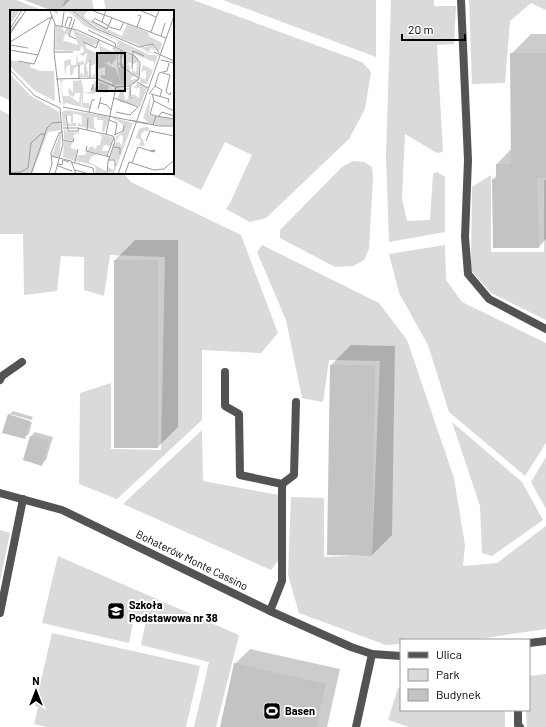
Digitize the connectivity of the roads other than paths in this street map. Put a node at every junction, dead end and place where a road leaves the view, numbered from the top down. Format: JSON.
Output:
{"nodes":[{"id":1,"x":461,"y":0,"type":"edge"},
{"id":2,"x":546,"y":330,"type":"edge"},
{"id":3,"x":22,"y":362,"type":"dead end"},
{"id":4,"x":225,"y":372,"type":"dead end"},
{"id":5,"x":0,"y":380,"type":"edge"},
{"id":6,"x":296,"y":402,"type":"dead end"},
{"id":7,"x":282,"y":484,"type":"junction"},
{"id":8,"x":0,"y":493,"type":"edge"},
{"id":9,"x":23,"y":499,"type":"junction"},
{"id":10,"x":270,"y":611,"type":"junction"},
{"id":11,"x":0,"y":613,"type":"edge"},
{"id":12,"x":546,"y":641,"type":"edge"},
{"id":13,"x":530,"y":643,"type":"edge"},
{"id":14,"x":372,"y":654,"type":"junction"},
{"id":15,"x":400,"y":656,"type":"edge"},
{"id":16,"x":518,"y":711,"type":"edge"},
{"id":17,"x":356,"y":727,"type":"edge"},
{"id":18,"x":520,"y":727,"type":"edge"}],
"edges":[{"from":1,"to":2,"type":"street"},
{"from":3,"to":5,"type":"street"},
{"from":4,"to":7,"type":"street"},
{"from":6,"to":7,"type":"street"},
{"from":7,"to":10,"type":"street"},
{"from":8,"to":9,"type":"street","name":"Bohaterów Monte Cassino"},
{"from":9,"to":10,"type":"street","name":"Bohaterów Monte Cassino"},
{"from":9,"to":11,"type":"street"},
{"from":10,"to":14,"type":"street","name":"Bohaterów Monte Cassino"},
{"from":12,"to":13,"type":"street"},
{"from":14,"to":15,"type":"street","name":"Bohaterów Monte Cassino"},
{"from":14,"to":17,"type":"street"},
{"from":16,"to":18,"type":"street"}]}
